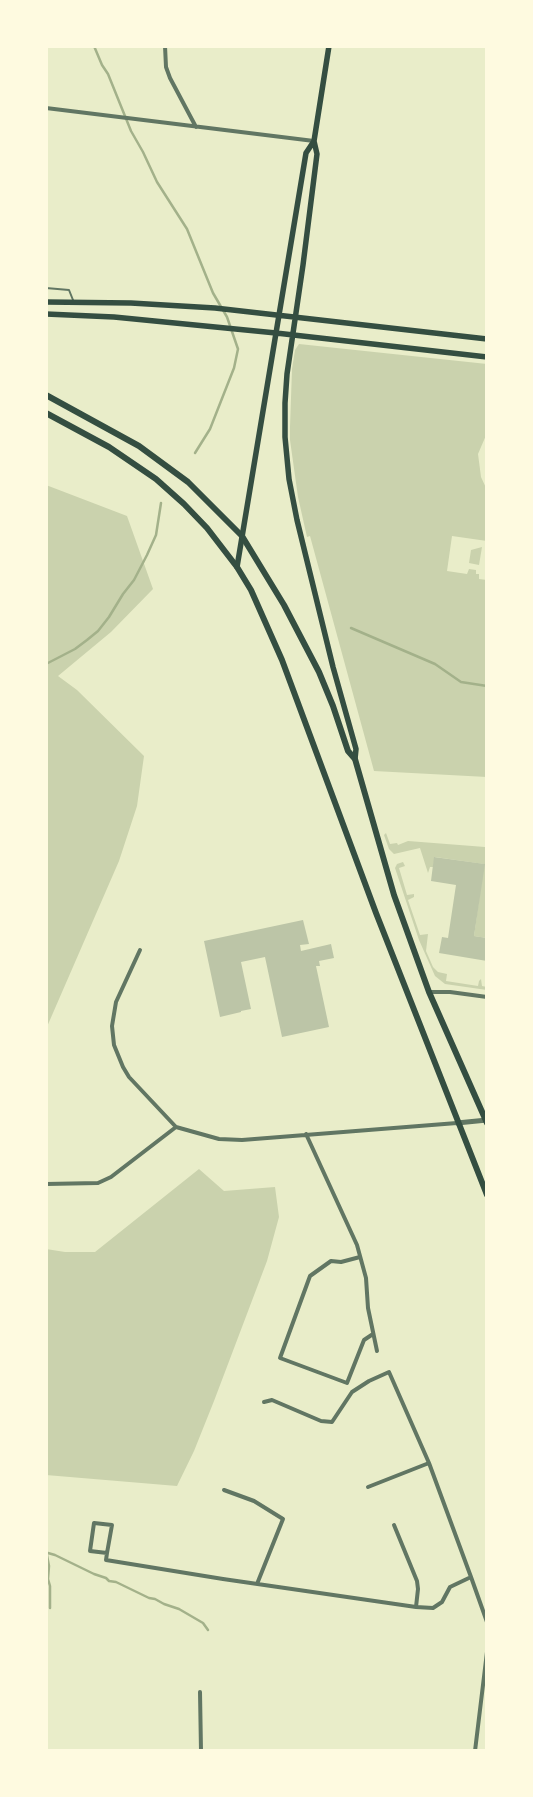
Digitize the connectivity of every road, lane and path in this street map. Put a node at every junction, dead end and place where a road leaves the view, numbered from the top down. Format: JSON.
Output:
{"nodes":[{"id":1,"x":165,"y":46,"type":"edge"},
{"id":2,"x":329,"y":46,"type":"edge"},
{"id":3,"x":46,"y":108,"type":"edge"},
{"id":4,"x":196,"y":127,"type":"junction"},
{"id":5,"x":314,"y":141,"type":"junction"},
{"id":6,"x":46,"y":288,"type":"edge"},
{"id":7,"x":46,"y":302,"type":"edge"},
{"id":8,"x":74,"y":302,"type":"junction"},
{"id":9,"x":46,"y":314,"type":"edge"},
{"id":10,"x":279,"y":315,"type":"junction"},
{"id":11,"x":295,"y":317,"type":"junction"},
{"id":12,"x":276,"y":333,"type":"junction"},
{"id":13,"x":292,"y":335,"type":"junction"},
{"id":14,"x":487,"y":339,"type":"edge"},
{"id":15,"x":487,"y":357,"type":"edge"},
{"id":16,"x":46,"y":395,"type":"edge"},
{"id":17,"x":46,"y":413,"type":"edge"},
{"id":18,"x":242,"y":536,"type":"junction"},
{"id":19,"x":237,"y":567,"type":"junction"},
{"id":20,"x":355,"y":759,"type":"junction"},
{"id":21,"x":140,"y":950,"type":"dead end"},
{"id":22,"x":429,"y":992,"type":"junction"},
{"id":23,"x":487,"y":997,"type":"edge"},
{"id":24,"x":486,"y":1121,"type":"edge"},
{"id":25,"x":457,"y":1123,"type":"junction"},
{"id":26,"x":176,"y":1127,"type":"junction"},
{"id":27,"x":306,"y":1134,"type":"junction"},
{"id":28,"x":46,"y":1184,"type":"edge"},
{"id":29,"x":487,"y":1195,"type":"edge"},
{"id":30,"x":360,"y":1257,"type":"junction"},
{"id":31,"x":373,"y":1334,"type":"junction"},
{"id":32,"x":377,"y":1351,"type":"dead end"},
{"id":33,"x":264,"y":1402,"type":"dead end"},
{"id":34,"x":429,"y":1463,"type":"junction"},
{"id":35,"x":368,"y":1487,"type":"dead end"},
{"id":36,"x":224,"y":1490,"type":"dead end"},
{"id":37,"x":394,"y":1526,"type":"dead end"},
{"id":38,"x":107,"y":1553,"type":"junction"},
{"id":39,"x":471,"y":1577,"type":"junction"},
{"id":40,"x":257,"y":1584,"type":"junction"},
{"id":41,"x":416,"y":1607,"type":"junction"},
{"id":42,"x":487,"y":1622,"type":"edge"},
{"id":43,"x":487,"y":1652,"type":"edge"},
{"id":44,"x":200,"y":1692,"type":"dead end"},
{"id":45,"x":201,"y":1751,"type":"edge"},
{"id":46,"x":475,"y":1751,"type":"edge"}],
"edges":[{"from":1,"to":4,"type":"street"},
{"from":2,"to":5,"type":"main road"},
{"from":3,"to":4,"type":"street"},
{"from":4,"to":5,"type":"street"},
{"from":5,"to":10,"type":"main road"},
{"from":5,"to":11,"type":"main road"},
{"from":6,"to":8,"type":"lane"},
{"from":7,"to":8,"type":"main road"},
{"from":8,"to":10,"type":"main road"},
{"from":9,"to":12,"type":"main road"},
{"from":10,"to":11,"type":"main road"},
{"from":10,"to":12,"type":"main road"},
{"from":11,"to":13,"type":"main road"},
{"from":11,"to":14,"type":"main road"},
{"from":12,"to":13,"type":"main road"},
{"from":12,"to":18,"type":"main road"},
{"from":13,"to":15,"type":"main road"},
{"from":13,"to":20,"type":"main road"},
{"from":16,"to":18,"type":"main road"},
{"from":17,"to":19,"type":"main road"},
{"from":18,"to":19,"type":"main road"},
{"from":18,"to":20,"type":"main road"},
{"from":19,"to":25,"type":"main road"},
{"from":20,"to":22,"type":"main road"},
{"from":21,"to":26,"type":"street"},
{"from":22,"to":23,"type":"street"},
{"from":22,"to":24,"type":"main road"},
{"from":24,"to":25,"type":"street"},
{"from":25,"to":27,"type":"street"},
{"from":25,"to":29,"type":"main road"},
{"from":26,"to":27,"type":"street"},
{"from":26,"to":28,"type":"street"},
{"from":27,"to":30,"type":"street"},
{"from":30,"to":31,"type":"street"},
{"from":30,"to":31,"type":"street"},
{"from":31,"to":32,"type":"street"},
{"from":33,"to":34,"type":"street"},
{"from":34,"to":35,"type":"street"},
{"from":34,"to":39,"type":"street"},
{"from":36,"to":40,"type":"street"},
{"from":37,"to":41,"type":"street"},
{"from":38,"to":38,"type":"street"},
{"from":38,"to":40,"type":"street"},
{"from":39,"to":41,"type":"street"},
{"from":39,"to":42,"type":"street"},
{"from":40,"to":41,"type":"street"},
{"from":43,"to":46,"type":"street"},
{"from":44,"to":45,"type":"street"}]}
